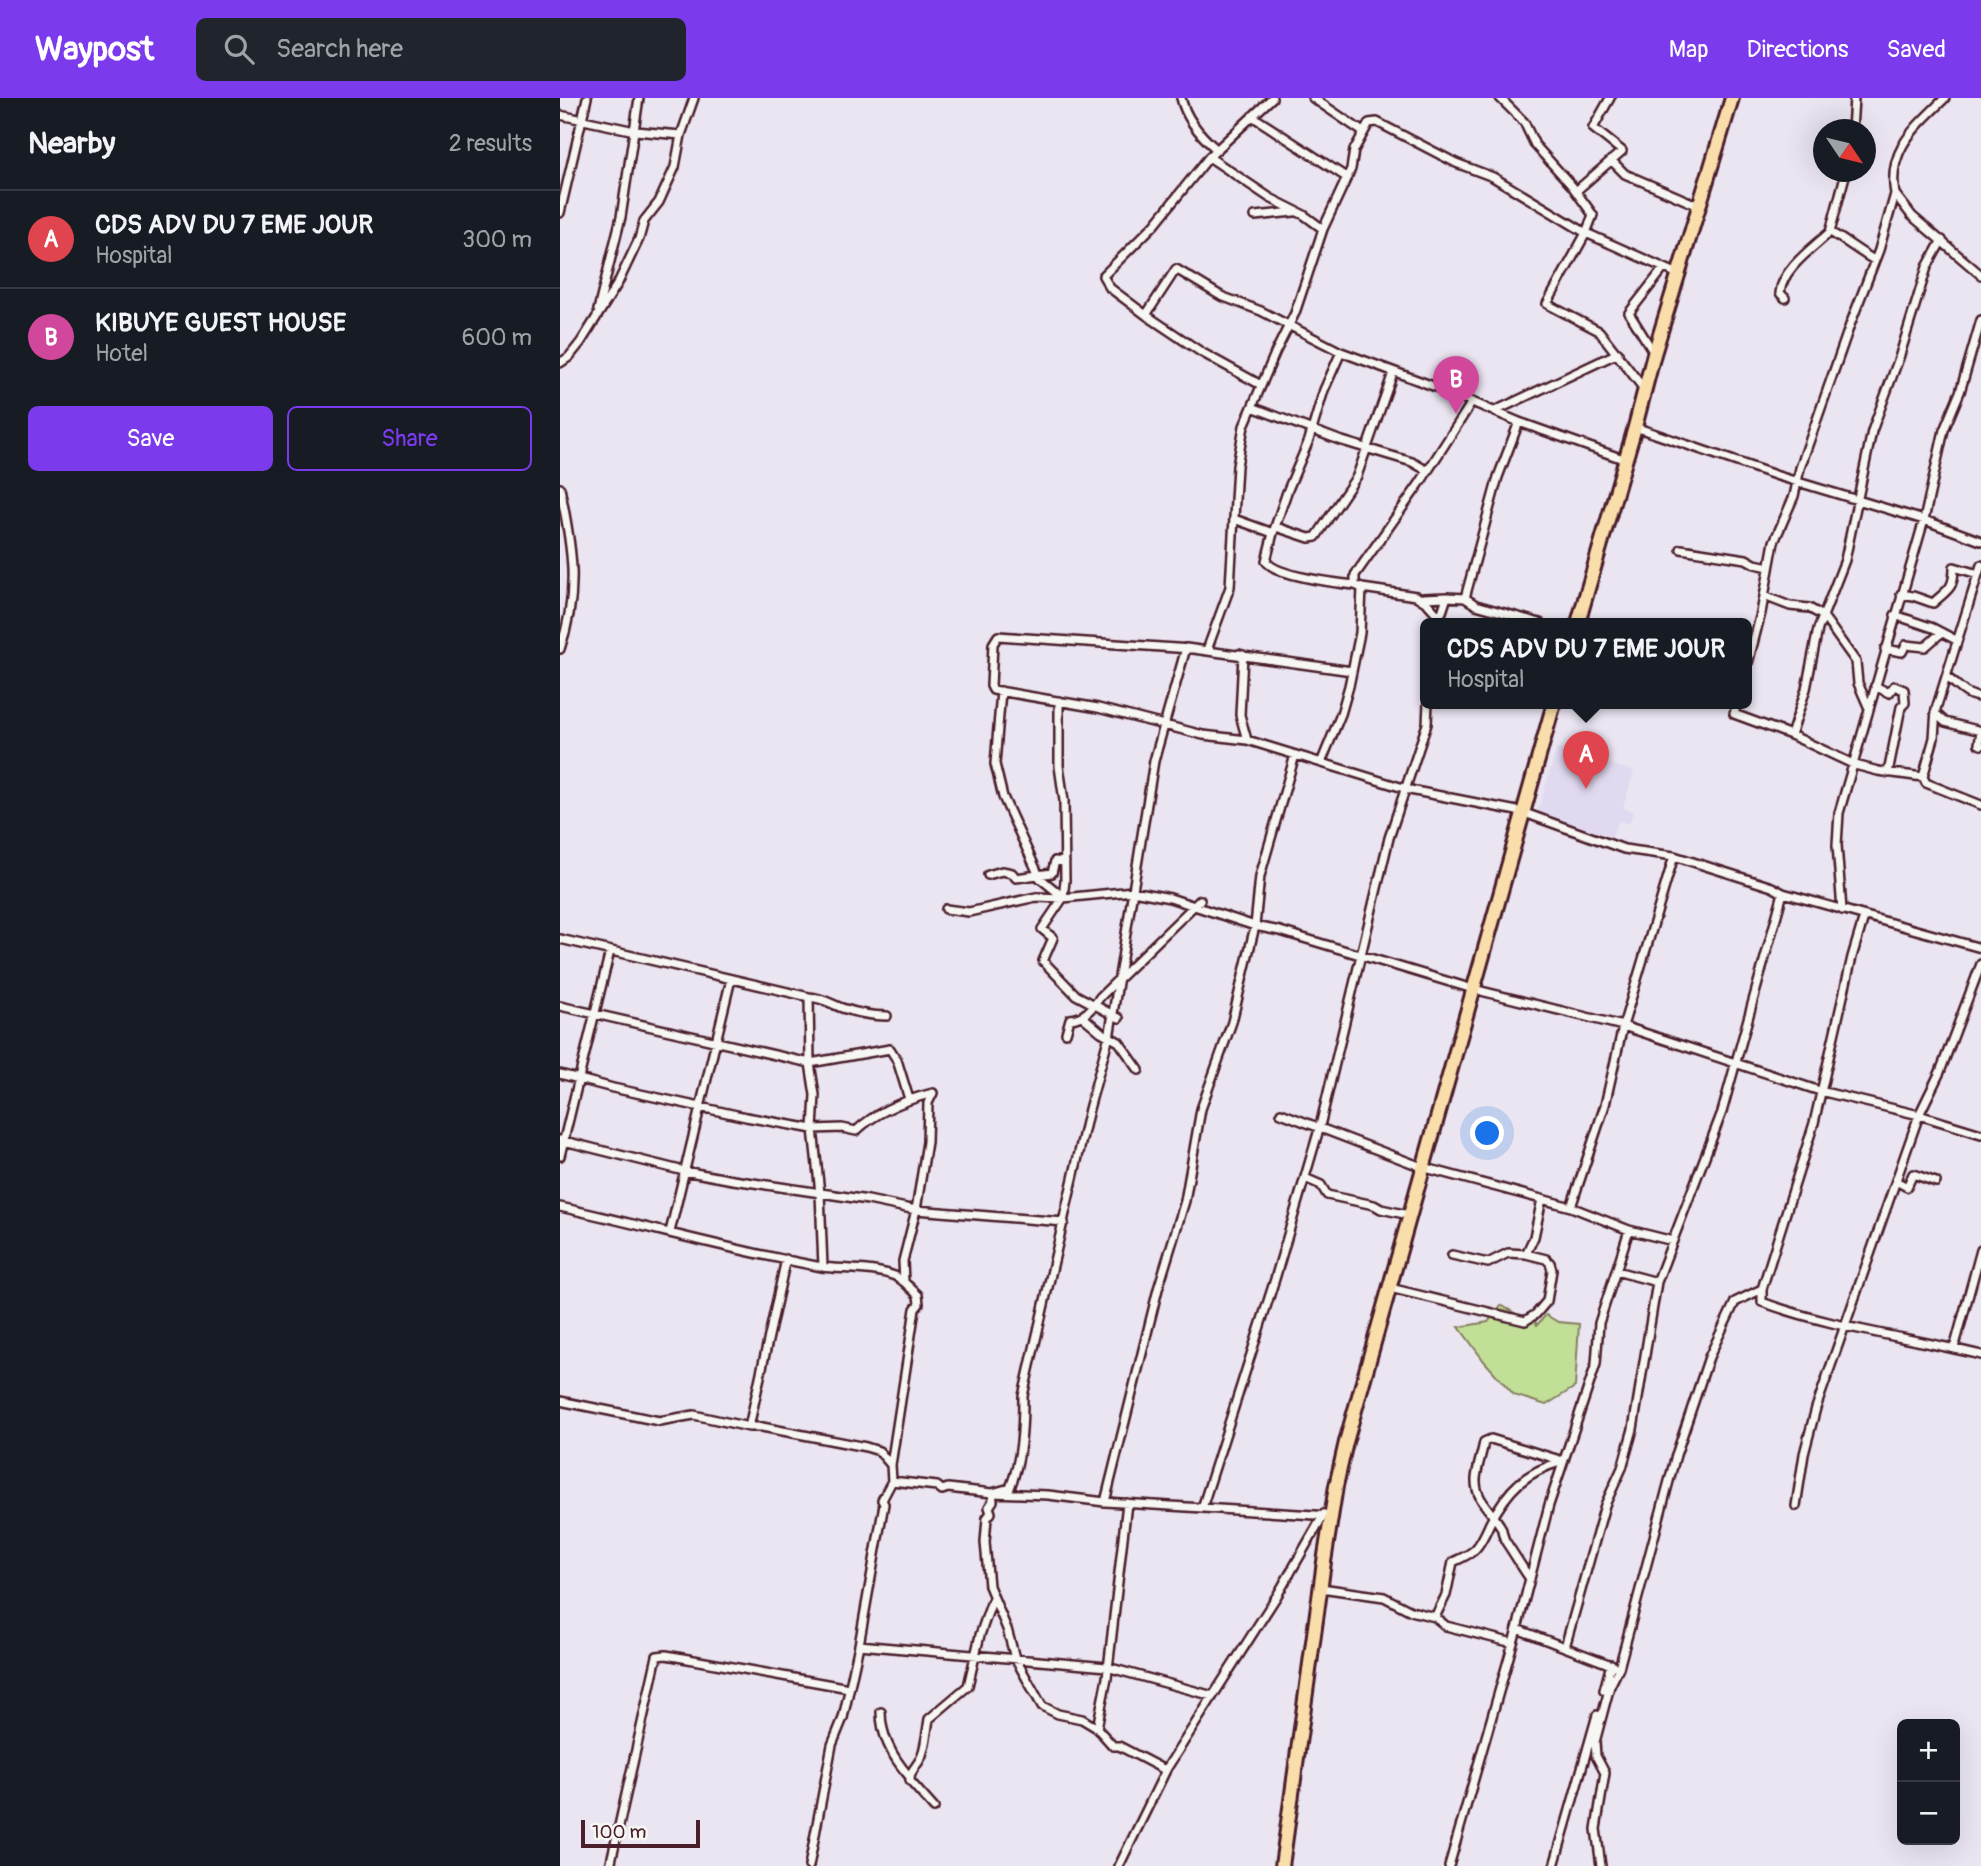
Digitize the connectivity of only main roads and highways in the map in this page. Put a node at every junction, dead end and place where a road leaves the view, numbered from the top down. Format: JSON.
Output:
{"nodes":[{"id":1,"x":1732,"y":98,"type":"edge"},
{"id":2,"x":1579,"y":618,"type":"edge"},
{"id":3,"x":1551,"y":709,"type":"edge"},
{"id":4,"x":1282,"y":1866,"type":"edge"}],
"edges":[{"from":1,"to":2,"type":"highway"},
{"from":3,"to":4,"type":"highway"}]}
